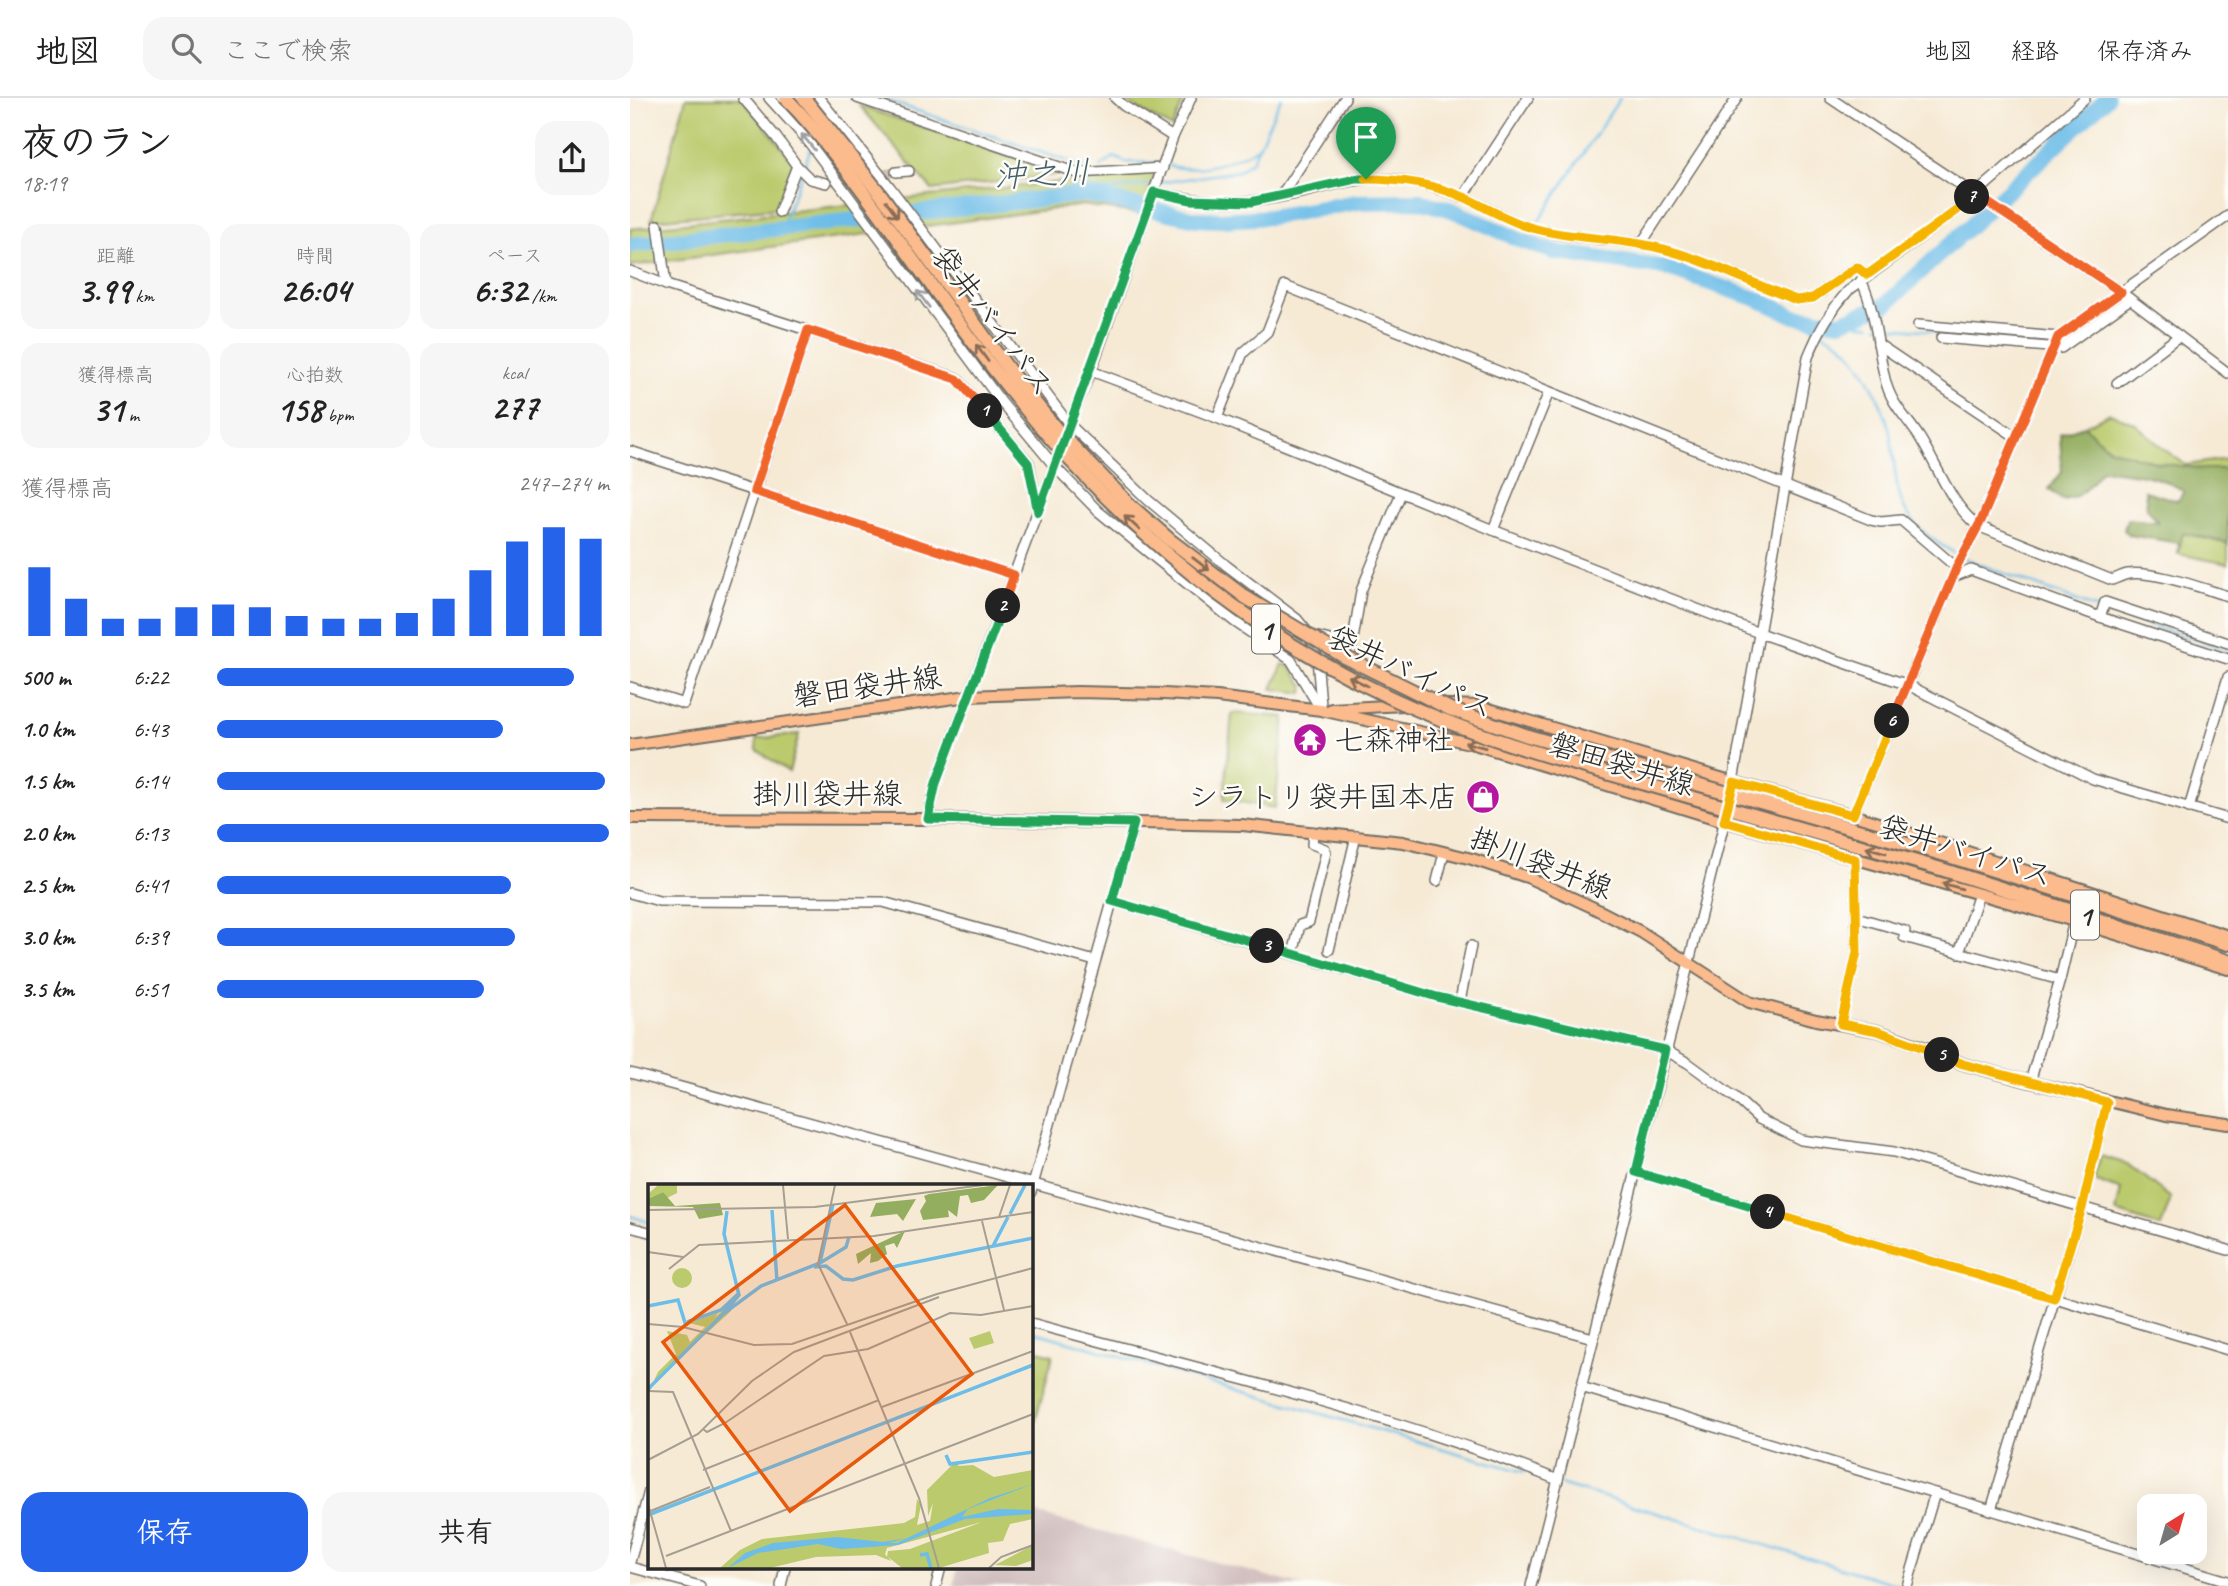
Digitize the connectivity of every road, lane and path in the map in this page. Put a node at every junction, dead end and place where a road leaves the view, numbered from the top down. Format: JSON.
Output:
{"nodes":[{"id":1,"x":743,"y":98,"type":"edge"},
{"id":2,"x":769,"y":98,"type":"edge"},
{"id":3,"x":785,"y":98,"type":"edge"},
{"id":4,"x":857,"y":98,"type":"edge"},
{"id":5,"x":1115,"y":98,"type":"edge"},
{"id":6,"x":1191,"y":98,"type":"edge"},
{"id":7,"x":1345,"y":98,"type":"edge"},
{"id":8,"x":1737,"y":98,"type":"edge"},
{"id":9,"x":1829,"y":98,"type":"edge"},
{"id":10,"x":2085,"y":98,"type":"edge"},
{"id":11,"x":1527,"y":99,"type":"edge"},
{"id":12,"x":806,"y":101,"type":"edge"},
{"id":13,"x":1173,"y":137,"type":"junction"},
{"id":14,"x":797,"y":166,"type":"junction"},
{"id":15,"x":1163,"y":167,"type":"junction"},
{"id":16,"x":909,"y":171,"type":"dead end"},
{"id":17,"x":896,"y":172,"type":"tunnel mouth"},
{"id":18,"x":826,"y":183,"type":"tunnel mouth"},
{"id":19,"x":1154,"y":192,"type":"junction"},
{"id":20,"x":1462,"y":197,"type":"junction"},
{"id":21,"x":1979,"y":197,"type":"junction"},
{"id":22,"x":1280,"y":198,"type":"junction"},
{"id":23,"x":779,"y":212,"type":"dead end"},
{"id":24,"x":2228,"y":216,"type":"edge"},
{"id":25,"x":658,"y":225,"type":"dead end"},
{"id":26,"x":1641,"y":244,"type":"junction"},
{"id":27,"x":630,"y":271,"type":"edge"},
{"id":28,"x":1864,"y":278,"type":"junction"},
{"id":29,"x":666,"y":285,"type":"junction"},
{"id":30,"x":2121,"y":292,"type":"junction"},
{"id":31,"x":2130,"y":299,"type":"junction"},
{"id":32,"x":1919,"y":325,"type":"dead end"},
{"id":33,"x":808,"y":330,"type":"junction"},
{"id":34,"x":2179,"y":336,"type":"junction"},
{"id":35,"x":2058,"y":337,"type":"junction"},
{"id":36,"x":1941,"y":338,"type":"dead end"},
{"id":37,"x":1878,"y":344,"type":"junction"},
{"id":38,"x":2053,"y":349,"type":"junction"},
{"id":39,"x":1091,"y":371,"type":"junction"},
{"id":40,"x":2228,"y":373,"type":"edge"},
{"id":41,"x":2117,"y":383,"type":"dead end"},
{"id":42,"x":1549,"y":392,"type":"junction"},
{"id":43,"x":1217,"y":418,"type":"junction"},
{"id":44,"x":1069,"y":424,"type":"junction"},
{"id":45,"x":2016,"y":437,"type":"junction"},
{"id":46,"x":630,"y":451,"type":"edge"},
{"id":47,"x":1056,"y":468,"type":"junction"},
{"id":48,"x":1784,"y":486,"type":"junction"},
{"id":49,"x":754,"y":491,"type":"junction"},
{"id":50,"x":1401,"y":493,"type":"junction"},
{"id":51,"x":1038,"y":512,"type":"junction"},
{"id":52,"x":1979,"y":526,"type":"junction"},
{"id":53,"x":1493,"y":530,"type":"junction"},
{"id":54,"x":1956,"y":570,"type":"junction"},
{"id":55,"x":1014,"y":575,"type":"junction"},
{"id":56,"x":2228,"y":596,"type":"edge"},
{"id":57,"x":2102,"y":612,"type":"junction"},
{"id":58,"x":1759,"y":633,"type":"junction"},
{"id":59,"x":1310,"y":635,"type":"junction"},
{"id":60,"x":2228,"y":643,"type":"edge"},
{"id":61,"x":2228,"y":659,"type":"edge"},
{"id":62,"x":2228,"y":677,"type":"edge"},
{"id":63,"x":1908,"y":685,"type":"junction"},
{"id":64,"x":630,"y":687,"type":"edge"},
{"id":65,"x":968,"y":696,"type":"junction"},
{"id":66,"x":1321,"y":710,"type":"junction"},
{"id":67,"x":630,"y":745,"type":"edge"},
{"id":68,"x":1734,"y":782,"type":"junction"},
{"id":69,"x":2189,"y":808,"type":"junction"},
{"id":70,"x":1853,"y":815,"type":"junction"},
{"id":71,"x":630,"y":818,"type":"edge"},
{"id":72,"x":928,"y":819,"type":"junction"},
{"id":73,"x":2228,"y":819,"type":"edge"},
{"id":74,"x":1724,"y":821,"type":"junction"},
{"id":75,"x":1134,"y":823,"type":"junction"},
{"id":76,"x":1313,"y":832,"type":"junction"},
{"id":77,"x":1356,"y":836,"type":"junction"},
{"id":78,"x":1444,"y":853,"type":"junction"},
{"id":79,"x":1855,"y":859,"type":"junction"},
{"id":80,"x":1437,"y":881,"type":"dead end"},
{"id":81,"x":630,"y":892,"type":"edge"},
{"id":82,"x":1979,"y":894,"type":"junction"},
{"id":83,"x":1112,"y":901,"type":"junction"},
{"id":84,"x":1856,"y":917,"type":"junction"},
{"id":85,"x":2074,"y":921,"type":"junction"},
{"id":86,"x":2228,"y":936,"type":"edge"},
{"id":87,"x":2228,"y":944,"type":"edge"},
{"id":88,"x":1295,"y":946,"type":"dead end"},
{"id":89,"x":1471,"y":946,"type":"dead end"},
{"id":90,"x":1329,"y":950,"type":"dead end"},
{"id":91,"x":1959,"y":953,"type":"junction"},
{"id":92,"x":1095,"y":961,"type":"junction"},
{"id":93,"x":1687,"y":961,"type":"junction"},
{"id":94,"x":2228,"y":961,"type":"edge"},
{"id":95,"x":2228,"y":970,"type":"edge"},
{"id":96,"x":2060,"y":980,"type":"junction"},
{"id":97,"x":1460,"y":1001,"type":"junction"},
{"id":98,"x":1841,"y":1024,"type":"junction"},
{"id":99,"x":1665,"y":1050,"type":"junction"},
{"id":100,"x":630,"y":1073,"type":"edge"},
{"id":101,"x":2030,"y":1082,"type":"junction"},
{"id":102,"x":2107,"y":1102,"type":"junction"},
{"id":103,"x":2228,"y":1124,"type":"edge"},
{"id":104,"x":1636,"y":1172,"type":"junction"},
{"id":105,"x":1034,"y":1182,"type":"junction"},
{"id":106,"x":1032,"y":1189,"type":"edge"},
{"id":107,"x":2082,"y":1208,"type":"junction"},
{"id":108,"x":630,"y":1227,"type":"edge"},
{"id":109,"x":648,"y":1232,"type":"edge"},
{"id":110,"x":2228,"y":1250,"type":"edge"},
{"id":111,"x":2054,"y":1298,"type":"junction"},
{"id":112,"x":1032,"y":1324,"type":"edge"},
{"id":113,"x":1593,"y":1338,"type":"junction"},
{"id":114,"x":2228,"y":1350,"type":"edge"},
{"id":115,"x":1581,"y":1387,"type":"junction"},
{"id":116,"x":1558,"y":1480,"type":"junction"},
{"id":117,"x":1935,"y":1493,"type":"junction"},
{"id":118,"x":648,"y":1496,"type":"edge"},
{"id":119,"x":1991,"y":1510,"type":"junction"},
{"id":120,"x":630,"y":1566,"type":"edge"},
{"id":121,"x":785,"y":1568,"type":"edge"},
{"id":122,"x":941,"y":1568,"type":"edge"},
{"id":123,"x":2228,"y":1581,"type":"edge"},
{"id":124,"x":700,"y":1586,"type":"edge"},
{"id":125,"x":781,"y":1586,"type":"edge"},
{"id":126,"x":936,"y":1586,"type":"edge"},
{"id":127,"x":1531,"y":1586,"type":"edge"},
{"id":128,"x":1908,"y":1586,"type":"edge"}],
"edges":[{"from":1,"to":14,"type":"street"},
{"from":47,"to":2,"type":"street","one_way":true},
{"from":3,"to":12,"type":"highway","name":"袋井バイパス","number":"1","bridge":true},
{"from":4,"to":15,"type":"street"},
{"from":5,"to":13,"type":"street"},
{"from":6,"to":13,"type":"street"},
{"from":7,"to":22,"type":"street"},
{"from":8,"to":26,"type":"street"},
{"from":9,"to":21,"type":"street"},
{"from":10,"to":21,"type":"street"},
{"from":11,"to":20,"type":"street"},
{"from":12,"to":44,"type":"street"},
{"from":12,"to":87,"type":"highway","name":"袋井バイパス","number":"1","one_way":true,"bridge":true},
{"from":94,"to":12,"type":"highway","name":"袋井バイパス","number":"1","one_way":true,"bridge":true},
{"from":13,"to":15,"type":"street"},
{"from":14,"to":18,"type":"street"},
{"from":14,"to":23,"type":"street"},
{"from":15,"to":19,"type":"street"},
{"from":16,"to":17,"type":"street"},
{"from":19,"to":22,"type":"street"},
{"from":19,"to":39,"type":"street"},
{"from":20,"to":22,"type":"street"},
{"from":20,"to":26,"type":"street"},
{"from":21,"to":28,"type":"street"},
{"from":21,"to":30,"type":"street"},
{"from":24,"to":30,"type":"street"},
{"from":25,"to":29,"type":"street"},
{"from":26,"to":28,"type":"street"},
{"from":27,"to":29,"type":"street"},
{"from":28,"to":37,"type":"street"},
{"from":28,"to":48,"type":"street"},
{"from":29,"to":33,"type":"street"},
{"from":30,"to":31,"type":"street"},
{"from":30,"to":35,"type":"street"},
{"from":31,"to":34,"type":"street"},
{"from":31,"to":38,"type":"street"},
{"from":32,"to":35,"type":"street"},
{"from":33,"to":49,"type":"street"},
{"from":33,"to":51,"type":"street"},
{"from":34,"to":40,"type":"street"},
{"from":34,"to":41,"type":"street"},
{"from":35,"to":38,"type":"street"},
{"from":36,"to":38,"type":"street"},
{"from":37,"to":45,"type":"street"},
{"from":37,"to":52,"type":"street"},
{"from":38,"to":45,"type":"street"},
{"from":39,"to":43,"type":"street"},
{"from":39,"to":44,"type":"street"},
{"from":42,"to":43,"type":"street"},
{"from":42,"to":48,"type":"street"},
{"from":42,"to":53,"type":"street"},
{"from":43,"to":50,"type":"street"},
{"from":44,"to":47,"type":"street"},
{"from":44,"to":59,"type":"street"},
{"from":45,"to":52,"type":"street"},
{"from":46,"to":49,"type":"street"},
{"from":47,"to":51,"type":"street"},
{"from":47,"to":66,"type":"street"},
{"from":48,"to":54,"type":"street"},
{"from":48,"to":58,"type":"street"},
{"from":49,"to":55,"type":"street"},
{"from":49,"to":64,"type":"street"},
{"from":50,"to":53,"type":"street"},
{"from":50,"to":59,"type":"street"},
{"from":51,"to":55,"type":"street"},
{"from":52,"to":54,"type":"street"},
{"from":52,"to":56,"type":"street"},
{"from":53,"to":58,"type":"street"},
{"from":54,"to":57,"type":"street"},
{"from":54,"to":63,"type":"street"},
{"from":55,"to":65,"type":"street"},
{"from":57,"to":60,"type":"street"},
{"from":57,"to":61,"type":"street"},
{"from":58,"to":63,"type":"street"},
{"from":58,"to":68,"type":"street"},
{"from":59,"to":66,"type":"street"},
{"from":62,"to":69,"type":"street"},
{"from":63,"to":69,"type":"street"},
{"from":63,"to":70,"type":"street"},
{"from":65,"to":66,"type":"main road","name":"磐田袋井線"},
{"from":65,"to":67,"type":"main road","name":"磐田袋井線"},
{"from":65,"to":72,"type":"street"},
{"from":66,"to":68,"type":"main road","name":"磐田袋井線"},
{"from":74,"to":66,"type":"main road","name":"磐田袋井線","one_way":true},
{"from":68,"to":70,"type":"main road","name":"磐田袋井線"},
{"from":68,"to":74,"type":"street"},
{"from":69,"to":73,"type":"street"},
{"from":70,"to":86,"type":"main road","name":"磐田袋井線"},
{"from":71,"to":72,"type":"main road","name":"掛川袋井線"},
{"from":72,"to":75,"type":"main road","name":"掛川袋井線"},
{"from":74,"to":79,"type":"main road","name":"磐田袋井線"},
{"from":74,"to":93,"type":"street"},
{"from":75,"to":76,"type":"main road","name":"掛川袋井線"},
{"from":75,"to":83,"type":"street"},
{"from":76,"to":77,"type":"main road","name":"掛川袋井線"},
{"from":76,"to":88,"type":"street"},
{"from":77,"to":78,"type":"main road","name":"掛川袋井線"},
{"from":77,"to":90,"type":"street"},
{"from":78,"to":80,"type":"street"},
{"from":78,"to":93,"type":"main road","name":"掛川袋井線"},
{"from":82,"to":79,"type":"main road","name":"磐田袋井線","one_way":true},
{"from":79,"to":84,"type":"street"},
{"from":81,"to":92,"type":"street"},
{"from":82,"to":85,"type":"main road","name":"磐田袋井線"},
{"from":82,"to":91,"type":"street"},
{"from":83,"to":92,"type":"street"},
{"from":83,"to":97,"type":"street"},
{"from":84,"to":91,"type":"street"},
{"from":84,"to":98,"type":"street"},
{"from":85,"to":95,"type":"main road","name":"磐田袋井線"},
{"from":85,"to":96,"type":"street"},
{"from":89,"to":97,"type":"street"},
{"from":91,"to":96,"type":"street"},
{"from":92,"to":105,"type":"street"},
{"from":93,"to":98,"type":"main road","name":"掛川袋井線"},
{"from":93,"to":99,"type":"street"},
{"from":96,"to":101,"type":"street"},
{"from":97,"to":99,"type":"street"},
{"from":98,"to":101,"type":"main road","name":"掛川袋井線"},
{"from":99,"to":104,"type":"street"},
{"from":99,"to":107,"type":"street"},
{"from":100,"to":105,"type":"street"},
{"from":101,"to":102,"type":"main road","name":"掛川袋井線"},
{"from":102,"to":103,"type":"main road","name":"掛川袋井線"},
{"from":102,"to":107,"type":"street"},
{"from":104,"to":111,"type":"street"},
{"from":104,"to":113,"type":"street"},
{"from":105,"to":106,"type":"street"},
{"from":105,"to":113,"type":"street"},
{"from":107,"to":110,"type":"street"},
{"from":107,"to":111,"type":"street"},
{"from":108,"to":109,"type":"street"},
{"from":111,"to":114,"type":"street"},
{"from":111,"to":119,"type":"street"},
{"from":112,"to":116,"type":"street"},
{"from":113,"to":115,"type":"street"},
{"from":115,"to":116,"type":"street"},
{"from":115,"to":117,"type":"street"},
{"from":116,"to":127,"type":"street"},
{"from":117,"to":119,"type":"street"},
{"from":117,"to":128,"type":"street"},
{"from":118,"to":120,"type":"street"},
{"from":119,"to":123,"type":"street"},
{"from":120,"to":124,"type":"street"},
{"from":121,"to":125,"type":"street"},
{"from":122,"to":126,"type":"street"}]}
